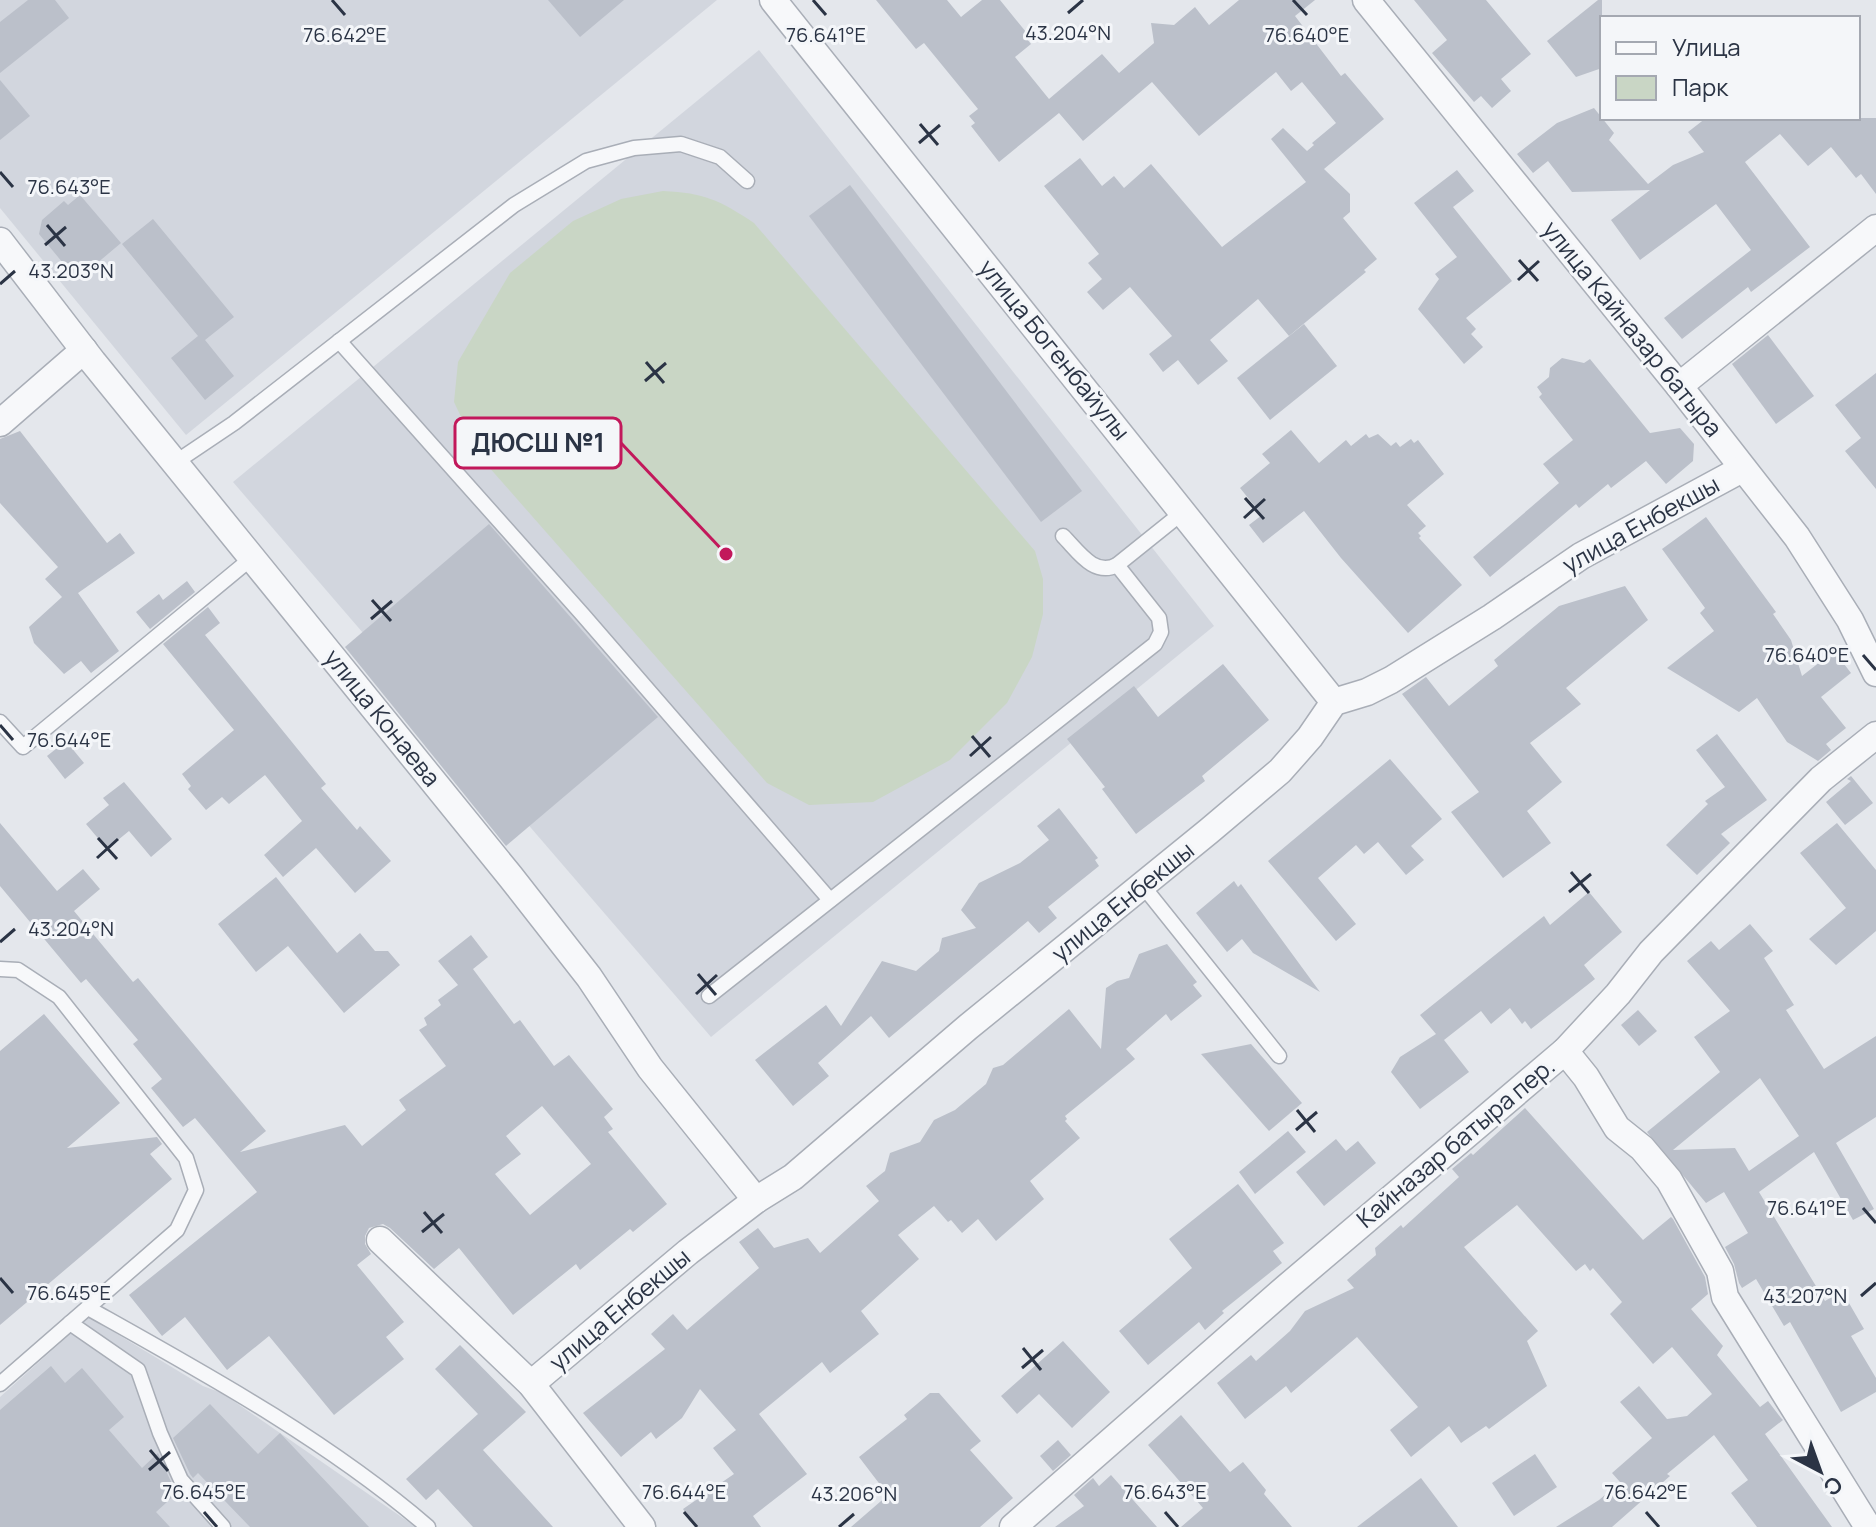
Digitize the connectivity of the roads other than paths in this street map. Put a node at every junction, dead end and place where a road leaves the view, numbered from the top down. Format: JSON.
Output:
{"nodes":[{"id":1,"x":773,"y":0,"type":"edge"},
{"id":2,"x":1366,"y":0,"type":"edge"},
{"id":3,"x":747,"y":181,"type":"dead end"},
{"id":4,"x":1876,"y":228,"type":"edge"},
{"id":5,"x":0,"y":241,"type":"edge"},
{"id":6,"x":339,"y":341,"type":"junction"},
{"id":7,"x":84,"y":350,"type":"junction"},
{"id":8,"x":1679,"y":386,"type":"junction"},
{"id":9,"x":0,"y":423,"type":"edge"},
{"id":10,"x":176,"y":462,"type":"junction"},
{"id":11,"x":1742,"y":469,"type":"junction"},
{"id":12,"x":1183,"y":512,"type":"junction"},
{"id":13,"x":1063,"y":536,"type":"dead end"},
{"id":14,"x":253,"y":557,"type":"junction"},
{"id":15,"x":1117,"y":565,"type":"junction"},
{"id":16,"x":1876,"y":673,"type":"edge"},
{"id":17,"x":1334,"y":702,"type":"junction"},
{"id":18,"x":0,"y":722,"type":"edge"},
{"id":19,"x":1876,"y":735,"type":"edge"},
{"id":20,"x":1143,"y":886,"type":"junction"},
{"id":21,"x":830,"y":900,"type":"junction"},
{"id":22,"x":0,"y":969,"type":"edge"},
{"id":23,"x":709,"y":996,"type":"dead end"},
{"id":24,"x":1565,"y":1051,"type":"junction"},
{"id":25,"x":1279,"y":1056,"type":"dead end"},
{"id":26,"x":756,"y":1200,"type":"junction"},
{"id":27,"x":380,"y":1240,"type":"dead end"},
{"id":28,"x":88,"y":1308,"type":"junction"},
{"id":29,"x":70,"y":1323,"type":"junction"},
{"id":30,"x":0,"y":1384,"type":"edge"},
{"id":31,"x":531,"y":1384,"type":"junction"},
{"id":32,"x":223,"y":1527,"type":"edge"},
{"id":33,"x":428,"y":1527,"type":"edge"},
{"id":34,"x":642,"y":1527,"type":"edge"},
{"id":35,"x":1013,"y":1527,"type":"edge"},
{"id":36,"x":1868,"y":1527,"type":"edge"}],
"edges":[{"from":1,"to":12,"type":"street","name":"улица Богенбайулы"},
{"from":2,"to":8,"type":"street","name":"улица Кайназар батыра"},
{"from":3,"to":6,"type":"lane"},
{"from":4,"to":8,"type":"street"},
{"from":5,"to":7,"type":"street","name":"улица Конаева"},
{"from":6,"to":10,"type":"lane"},
{"from":6,"to":21,"type":"lane"},
{"from":7,"to":9,"type":"street"},
{"from":7,"to":10,"type":"street","name":"улица Конаева"},
{"from":8,"to":11,"type":"street","name":"улица Кайназар батыра"},
{"from":10,"to":14,"type":"street","name":"улица Конаева"},
{"from":11,"to":16,"type":"street","name":"улица Кайназар батыра"},
{"from":11,"to":17,"type":"street","name":"улица Енбекшы"},
{"from":12,"to":15,"type":"lane"},
{"from":12,"to":17,"type":"street","name":"улица Богенбайулы"},
{"from":13,"to":15,"type":"lane"},
{"from":14,"to":18,"type":"lane"},
{"from":14,"to":26,"type":"street","name":"улица Конаева"},
{"from":15,"to":21,"type":"lane"},
{"from":17,"to":20,"type":"street","name":"улица Енбекшы"},
{"from":19,"to":24,"type":"street","name":"Кайназар батыра пер."},
{"from":20,"to":25,"type":"lane"},
{"from":20,"to":26,"type":"street","name":"улица Енбекшы"},
{"from":21,"to":23,"type":"lane"},
{"from":22,"to":28,"type":"lane"},
{"from":24,"to":35,"type":"street","name":"Кайназар батыра пер."},
{"from":24,"to":36,"type":"street"},
{"from":26,"to":31,"type":"street","name":"улица Енбекшы"},
{"from":27,"to":31,"type":"street"},
{"from":28,"to":29,"type":"lane"},
{"from":28,"to":33,"type":"lane"},
{"from":29,"to":30,"type":"lane"},
{"from":29,"to":32,"type":"lane"},
{"from":31,"to":34,"type":"street"}]}
